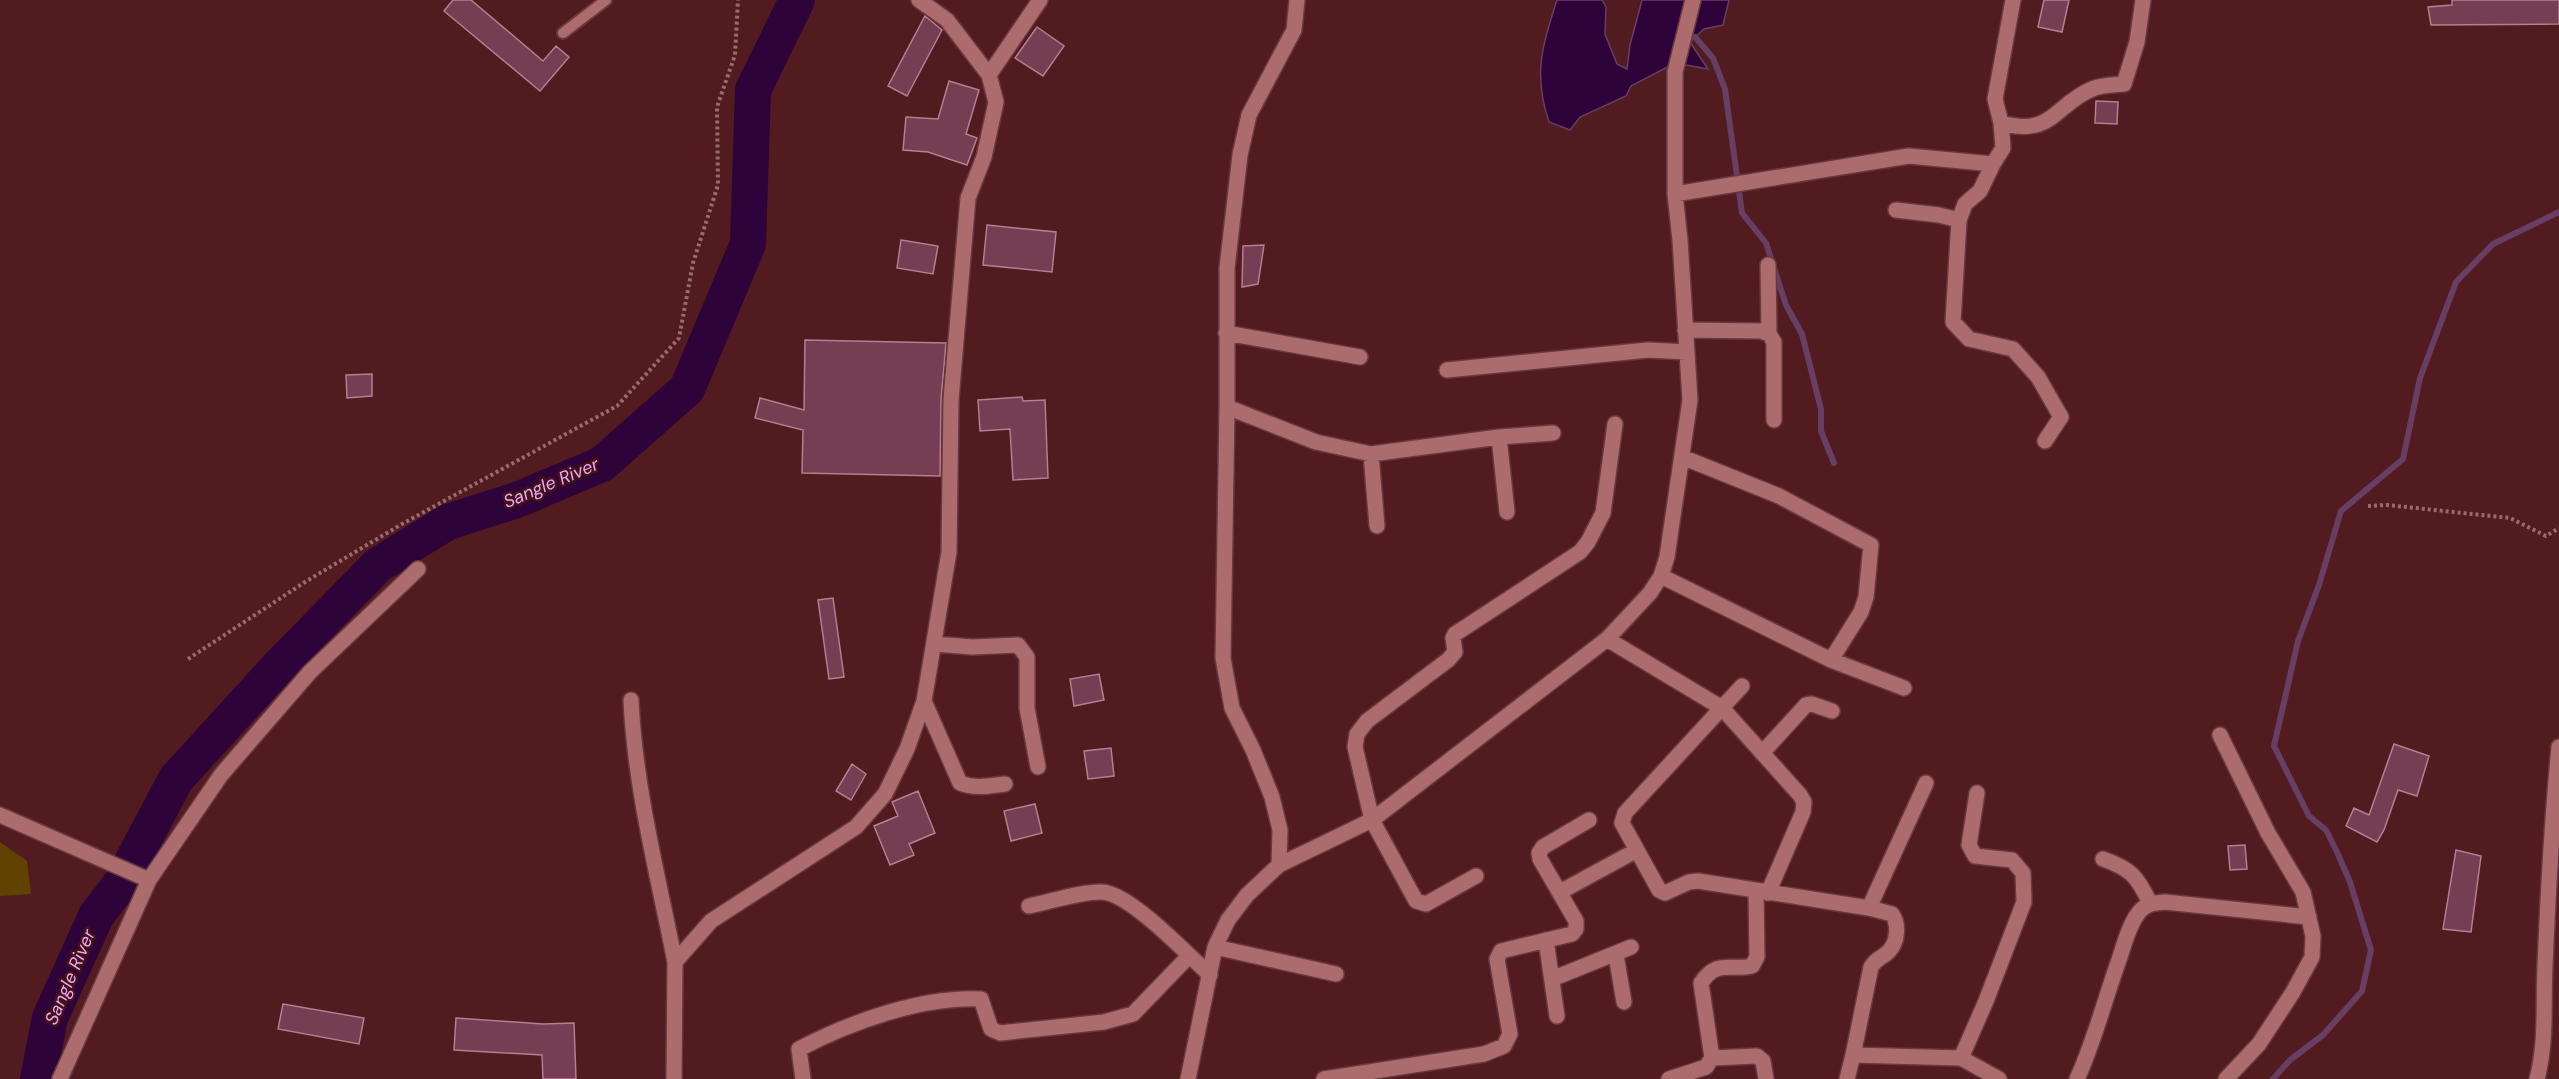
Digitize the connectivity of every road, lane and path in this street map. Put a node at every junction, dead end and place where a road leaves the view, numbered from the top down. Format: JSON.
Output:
{"nodes":[{"id":1,"x":606,"y":0,"type":"edge"},
{"id":2,"x":738,"y":0,"type":"edge"},
{"id":3,"x":919,"y":0,"type":"edge"},
{"id":4,"x":1040,"y":0,"type":"edge"},
{"id":5,"x":1297,"y":0,"type":"edge"},
{"id":6,"x":1693,"y":0,"type":"edge"},
{"id":7,"x":2013,"y":0,"type":"edge"},
{"id":8,"x":2143,"y":0,"type":"edge"},
{"id":9,"x":563,"y":33,"type":"dead end"},
{"id":10,"x":989,"y":75,"type":"junction"},
{"id":11,"x":2001,"y":123,"type":"junction"},
{"id":12,"x":1993,"y":164,"type":"junction"},
{"id":13,"x":1675,"y":194,"type":"junction"},
{"id":14,"x":1896,"y":210,"type":"dead end"},
{"id":15,"x":1959,"y":220,"type":"junction"},
{"id":16,"x":1768,"y":265,"type":"dead end"},
{"id":17,"x":1685,"y":330,"type":"junction"},
{"id":18,"x":1226,"y":333,"type":"junction"},
{"id":19,"x":1770,"y":334,"type":"junction"},
{"id":20,"x":1687,"y":352,"type":"junction"},
{"id":21,"x":1360,"y":357,"type":"dead end"},
{"id":22,"x":1447,"y":370,"type":"dead end"},
{"id":23,"x":1227,"y":407,"type":"junction"},
{"id":24,"x":1774,"y":420,"type":"dead end"},
{"id":25,"x":1615,"y":424,"type":"dead end"},
{"id":26,"x":1553,"y":433,"type":"dead end"},
{"id":27,"x":1499,"y":437,"type":"junction"},
{"id":28,"x":2045,"y":441,"type":"dead end"},
{"id":29,"x":1371,"y":454,"type":"junction"},
{"id":30,"x":1682,"y":457,"type":"junction"},
{"id":31,"x":2368,"y":506,"type":"dead end"},
{"id":32,"x":1507,"y":512,"type":"dead end"},
{"id":33,"x":1377,"y":526,"type":"dead end"},
{"id":34,"x":2559,"y":528,"type":"edge"},
{"id":35,"x":417,"y":569,"type":"dead end"},
{"id":36,"x":1661,"y":576,"type":"junction"},
{"id":37,"x":1607,"y":639,"type":"junction"},
{"id":38,"x":934,"y":644,"type":"junction"},
{"id":39,"x":188,"y":659,"type":"dead end"},
{"id":40,"x":1831,"y":660,"type":"junction"},
{"id":41,"x":1742,"y":686,"type":"dead end"},
{"id":42,"x":1904,"y":688,"type":"dead end"},
{"id":43,"x":630,"y":700,"type":"dead end"},
{"id":44,"x":924,"y":701,"type":"junction"},
{"id":45,"x":1722,"y":708,"type":"junction"},
{"id":46,"x":1833,"y":711,"type":"dead end"},
{"id":47,"x":2220,"y":735,"type":"dead end"},
{"id":48,"x":2559,"y":747,"type":"edge"},
{"id":49,"x":1762,"y":753,"type":"junction"},
{"id":50,"x":1038,"y":767,"type":"dead end"},
{"id":51,"x":1926,"y":783,"type":"dead end"},
{"id":52,"x":1005,"y":784,"type":"dead end"},
{"id":53,"x":1977,"y":793,"type":"dead end"},
{"id":54,"x":0,"y":815,"type":"edge"},
{"id":55,"x":1372,"y":819,"type":"junction"},
{"id":56,"x":1589,"y":820,"type":"dead end"},
{"id":57,"x":1637,"y":850,"type":"junction"},
{"id":58,"x":2103,"y":859,"type":"dead end"},
{"id":59,"x":1279,"y":865,"type":"junction"},
{"id":60,"x":1476,"y":876,"type":"dead end"},
{"id":61,"x":149,"y":880,"type":"junction"},
{"id":62,"x":1560,"y":892,"type":"junction"},
{"id":63,"x":1762,"y":892,"type":"junction"},
{"id":64,"x":2150,"y":903,"type":"junction"},
{"id":65,"x":1029,"y":906,"type":"dead end"},
{"id":66,"x":1869,"y":908,"type":"junction"},
{"id":67,"x":2309,"y":917,"type":"junction"},
{"id":68,"x":1546,"y":940,"type":"junction"},
{"id":69,"x":1215,"y":947,"type":"junction"},
{"id":70,"x":1631,"y":947,"type":"dead end"},
{"id":71,"x":1616,"y":955,"type":"junction"},
{"id":72,"x":1189,"y":956,"type":"junction"},
{"id":73,"x":675,"y":962,"type":"junction"},
{"id":74,"x":1336,"y":974,"type":"dead end"},
{"id":75,"x":2552,"y":974,"type":"edge"},
{"id":76,"x":1210,"y":975,"type":"junction"},
{"id":77,"x":1552,"y":979,"type":"junction"},
{"id":78,"x":1624,"y":1002,"type":"dead end"},
{"id":79,"x":1557,"y":1016,"type":"dead end"},
{"id":80,"x":1853,"y":1055,"type":"junction"},
{"id":81,"x":1712,"y":1058,"type":"junction"},
{"id":82,"x":1961,"y":1058,"type":"junction"},
{"id":83,"x":1696,"y":1075,"type":"edge"},
{"id":84,"x":60,"y":1079,"type":"edge"},
{"id":85,"x":674,"y":1079,"type":"edge"},
{"id":86,"x":803,"y":1079,"type":"edge"},
{"id":87,"x":1188,"y":1079,"type":"edge"},
{"id":88,"x":1324,"y":1079,"type":"edge"},
{"id":89,"x":1669,"y":1079,"type":"edge"},
{"id":90,"x":1766,"y":1079,"type":"edge"},
{"id":91,"x":1848,"y":1079,"type":"edge"},
{"id":92,"x":1999,"y":1079,"type":"edge"},
{"id":93,"x":2077,"y":1079,"type":"edge"},
{"id":94,"x":2226,"y":1079,"type":"edge"},
{"id":95,"x":2537,"y":1079,"type":"edge"}],
"edges":[{"from":1,"to":9,"type":"lane"},
{"from":2,"to":39,"type":"path"},
{"from":3,"to":10,"type":"street"},
{"from":4,"to":10,"type":"street"},
{"from":5,"to":18,"type":"street"},
{"from":6,"to":13,"type":"street"},
{"from":7,"to":11,"type":"street"},
{"from":8,"to":11,"type":"street"},
{"from":10,"to":38,"type":"street"},
{"from":11,"to":12,"type":"street"},
{"from":12,"to":13,"type":"street"},
{"from":12,"to":15,"type":"street"},
{"from":13,"to":17,"type":"street"},
{"from":14,"to":15,"type":"street"},
{"from":15,"to":28,"type":"street"},
{"from":16,"to":19,"type":"street"},
{"from":17,"to":19,"type":"street"},
{"from":17,"to":20,"type":"street"},
{"from":18,"to":21,"type":"street"},
{"from":18,"to":23,"type":"street"},
{"from":19,"to":24,"type":"street"},
{"from":20,"to":22,"type":"street"},
{"from":20,"to":30,"type":"street"},
{"from":23,"to":29,"type":"street"},
{"from":23,"to":59,"type":"street"},
{"from":25,"to":55,"type":"street"},
{"from":26,"to":27,"type":"street"},
{"from":27,"to":29,"type":"street"},
{"from":27,"to":32,"type":"street"},
{"from":29,"to":33,"type":"street"},
{"from":30,"to":36,"type":"street"},
{"from":30,"to":40,"type":"street"},
{"from":31,"to":34,"type":"path"},
{"from":35,"to":61,"type":"street"},
{"from":36,"to":37,"type":"street"},
{"from":36,"to":40,"type":"street"},
{"from":37,"to":45,"type":"street"},
{"from":37,"to":55,"type":"street"},
{"from":38,"to":44,"type":"street"},
{"from":38,"to":50,"type":"street"},
{"from":40,"to":42,"type":"street"},
{"from":41,"to":45,"type":"street"},
{"from":43,"to":73,"type":"street"},
{"from":44,"to":52,"type":"street"},
{"from":44,"to":73,"type":"street"},
{"from":45,"to":49,"type":"street"},
{"from":45,"to":57,"type":"street"},
{"from":46,"to":49,"type":"street"},
{"from":47,"to":67,"type":"street"},
{"from":48,"to":75,"type":"street"},
{"from":49,"to":63,"type":"street"},
{"from":51,"to":66,"type":"street"},
{"from":53,"to":82,"type":"street"},
{"from":54,"to":61,"type":"street"},
{"from":55,"to":59,"type":"street"},
{"from":55,"to":60,"type":"street"},
{"from":56,"to":62,"type":"street"},
{"from":57,"to":62,"type":"street"},
{"from":57,"to":63,"type":"street"},
{"from":58,"to":64,"type":"street"},
{"from":59,"to":69,"type":"street"},
{"from":61,"to":84,"type":"street"},
{"from":62,"to":68,"type":"street"},
{"from":63,"to":66,"type":"street"},
{"from":63,"to":81,"type":"street"},
{"from":64,"to":67,"type":"street"},
{"from":64,"to":93,"type":"street"},
{"from":65,"to":72,"type":"street"},
{"from":66,"to":80,"type":"street"},
{"from":67,"to":94,"type":"street"},
{"from":68,"to":77,"type":"street"},
{"from":68,"to":88,"type":"street"},
{"from":69,"to":74,"type":"street"},
{"from":69,"to":76,"type":"street"},
{"from":70,"to":71,"type":"street"},
{"from":71,"to":77,"type":"street"},
{"from":71,"to":78,"type":"street"},
{"from":72,"to":76,"type":"street"},
{"from":72,"to":86,"type":"street"},
{"from":73,"to":85,"type":"street"},
{"from":75,"to":95,"type":"street"},
{"from":76,"to":87,"type":"street"},
{"from":77,"to":79,"type":"street"},
{"from":80,"to":82,"type":"street"},
{"from":80,"to":91,"type":"street"},
{"from":81,"to":83,"type":"street"},
{"from":81,"to":90,"type":"street"},
{"from":82,"to":92,"type":"street"},
{"from":83,"to":89,"type":"street"}]}
